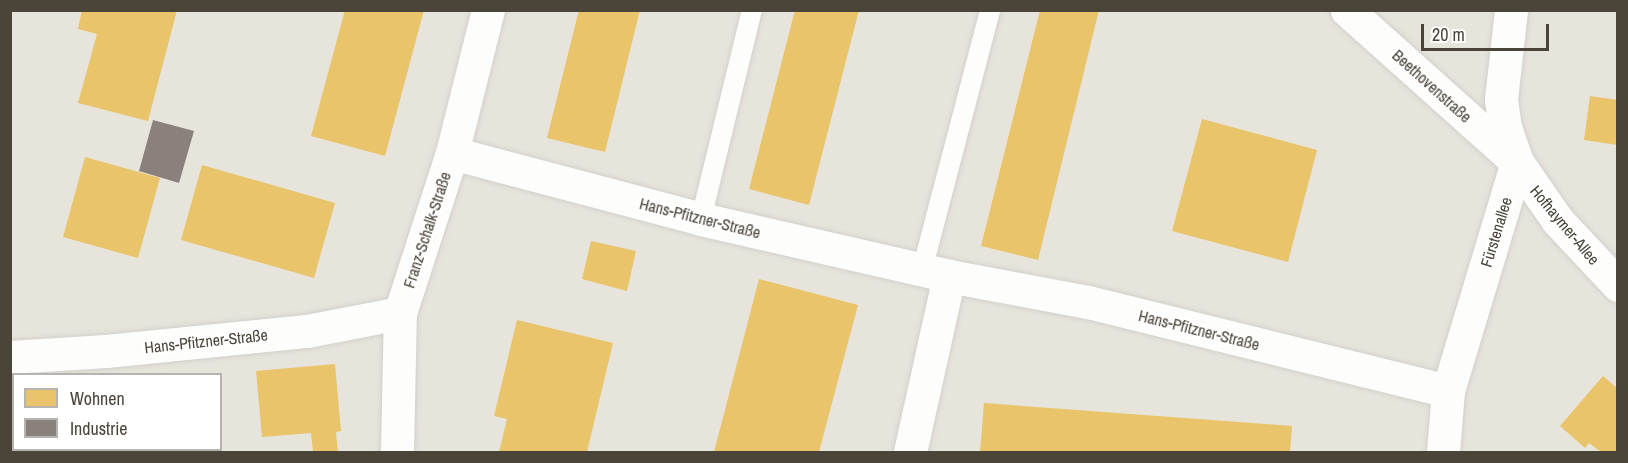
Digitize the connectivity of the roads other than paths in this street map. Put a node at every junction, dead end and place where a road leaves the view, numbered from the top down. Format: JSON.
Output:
{"nodes":[{"id":1,"x":488,"y":10,"type":"edge"},
{"id":2,"x":752,"y":10,"type":"edge"},
{"id":3,"x":990,"y":10,"type":"edge"},
{"id":4,"x":1347,"y":10,"type":"edge"},
{"id":5,"x":1511,"y":10,"type":"edge"},
{"id":6,"x":452,"y":153,"type":"junction"},
{"id":7,"x":1517,"y":162,"type":"junction"},
{"id":8,"x":701,"y":219,"type":"junction"},
{"id":9,"x":936,"y":273,"type":"junction"},
{"id":10,"x":1617,"y":285,"type":"edge"},
{"id":11,"x":400,"y":313,"type":"junction"},
{"id":12,"x":10,"y":357,"type":"edge"},
{"id":13,"x":1448,"y":391,"type":"junction"},
{"id":14,"x":397,"y":453,"type":"edge"},
{"id":15,"x":910,"y":453,"type":"edge"},
{"id":16,"x":1443,"y":453,"type":"edge"}],
"edges":[{"from":1,"to":6,"type":"street","name":"Franz-Schalk-Straße"},
{"from":2,"to":8,"type":"lane"},
{"from":3,"to":9,"type":"lane"},
{"from":4,"to":7,"type":"street","name":"Beethovenstraße"},
{"from":5,"to":7,"type":"street"},
{"from":6,"to":8,"type":"street","name":"Hans-Pfitzner-Straße"},
{"from":6,"to":11,"type":"street","name":"Franz-Schalk-Straße"},
{"from":7,"to":10,"type":"street","name":"Hofhaymer-Allee"},
{"from":7,"to":13,"type":"street","name":"Fürstenallee"},
{"from":8,"to":9,"type":"street","name":"Hans-Pfitzner-Straße"},
{"from":9,"to":13,"type":"street","name":"Hans-Pfitzner-Straße"},
{"from":9,"to":15,"type":"street"},
{"from":11,"to":12,"type":"street","name":"Hans-Pfitzner-Straße"},
{"from":11,"to":14,"type":"street","name":"Franz-Schalk-Straße"},
{"from":13,"to":16,"type":"street","name":"Fürstenallee"}]}
